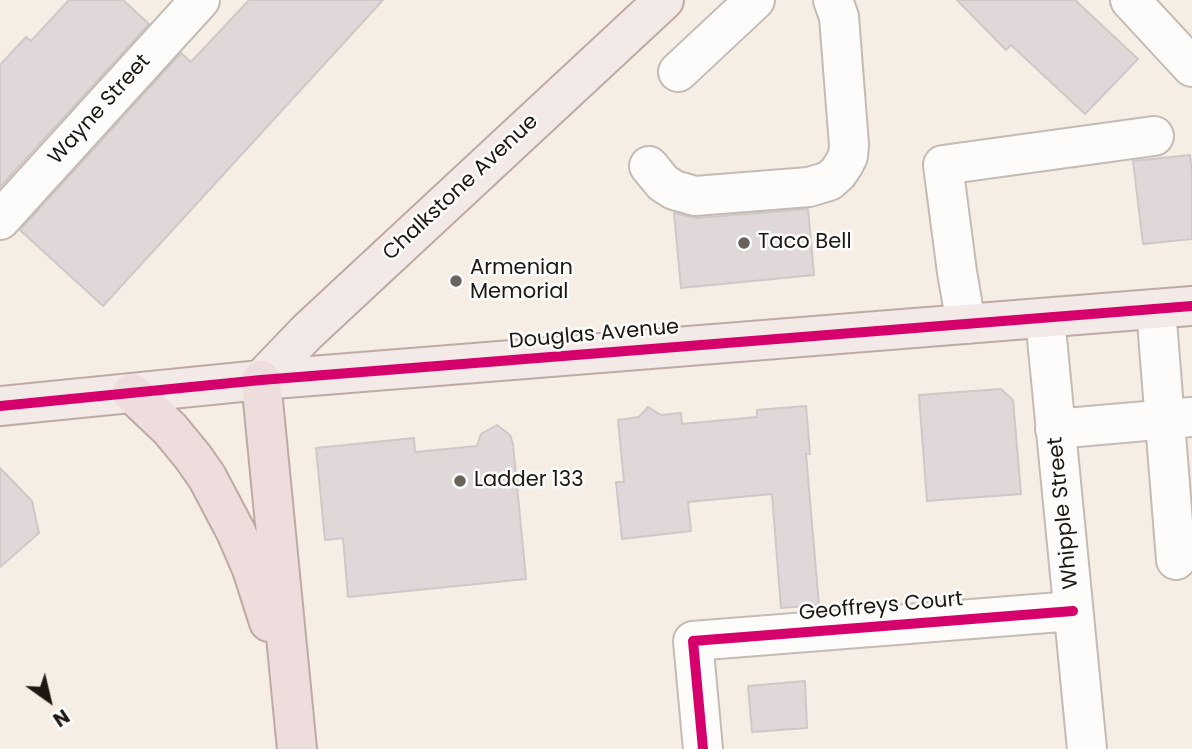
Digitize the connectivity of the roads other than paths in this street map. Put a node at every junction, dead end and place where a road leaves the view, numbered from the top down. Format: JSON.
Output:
{"nodes":[{"id":1,"x":200,"y":0,"type":"edge"},
{"id":2,"x":664,"y":0,"type":"edge"},
{"id":3,"x":755,"y":0,"type":"edge"},
{"id":4,"x":833,"y":0,"type":"edge"},
{"id":5,"x":1130,"y":0,"type":"edge"},
{"id":6,"x":1192,"y":67,"type":"edge"},
{"id":7,"x":677,"y":72,"type":"dead end"},
{"id":8,"x":1154,"y":136,"type":"dead end"},
{"id":9,"x":649,"y":166,"type":"dead end"},
{"id":10,"x":0,"y":220,"type":"edge"},
{"id":11,"x":1174,"y":308,"type":"edge"},
{"id":12,"x":1045,"y":318,"type":"junction"},
{"id":13,"x":966,"y":324,"type":"junction"},
{"id":14,"x":261,"y":380,"type":"junction"},
{"id":15,"x":132,"y":393,"type":"junction"},
{"id":16,"x":0,"y":405,"type":"edge"},
{"id":17,"x":1178,"y":418,"type":"edge"},
{"id":18,"x":1055,"y":429,"type":"junction"},
{"id":19,"x":1176,"y":561,"type":"dead end"},
{"id":20,"x":1073,"y":611,"type":"junction"},
{"id":21,"x":293,"y":705,"type":"junction"},
{"id":22,"x":297,"y":749,"type":"edge"},
{"id":23,"x":703,"y":749,"type":"edge"},
{"id":24,"x":1087,"y":749,"type":"edge"}],
"edges":[{"from":1,"to":10,"type":"street","name":"Wayne Street"},
{"from":2,"to":14,"type":"main road","name":"Chalkstone Avenue"},
{"from":3,"to":7,"type":"street"},
{"from":4,"to":9,"type":"street"},
{"from":5,"to":6,"type":"street"},
{"from":8,"to":13,"type":"street"},
{"from":11,"to":12,"type":"main road","name":"Douglas Avenue"},
{"from":11,"to":17,"type":"street"},
{"from":12,"to":13,"type":"main road","name":"Douglas Avenue"},
{"from":12,"to":18,"type":"street","name":"Whipple Street"},
{"from":13,"to":14,"type":"main road","name":"Douglas Avenue"},
{"from":14,"to":15,"type":"main road","name":"Douglas Avenue"},
{"from":14,"to":21,"type":"highway"},
{"from":15,"to":16,"type":"main road","name":"Douglas Avenue"},
{"from":15,"to":21,"type":"highway"},
{"from":17,"to":18,"type":"street"},
{"from":17,"to":19,"type":"street"},
{"from":18,"to":20,"type":"street","name":"Whipple Street"},
{"from":20,"to":23,"type":"street","name":"Geoffreys Court"},
{"from":20,"to":24,"type":"street","name":"Whipple Street"},
{"from":21,"to":22,"type":"highway"}]}
